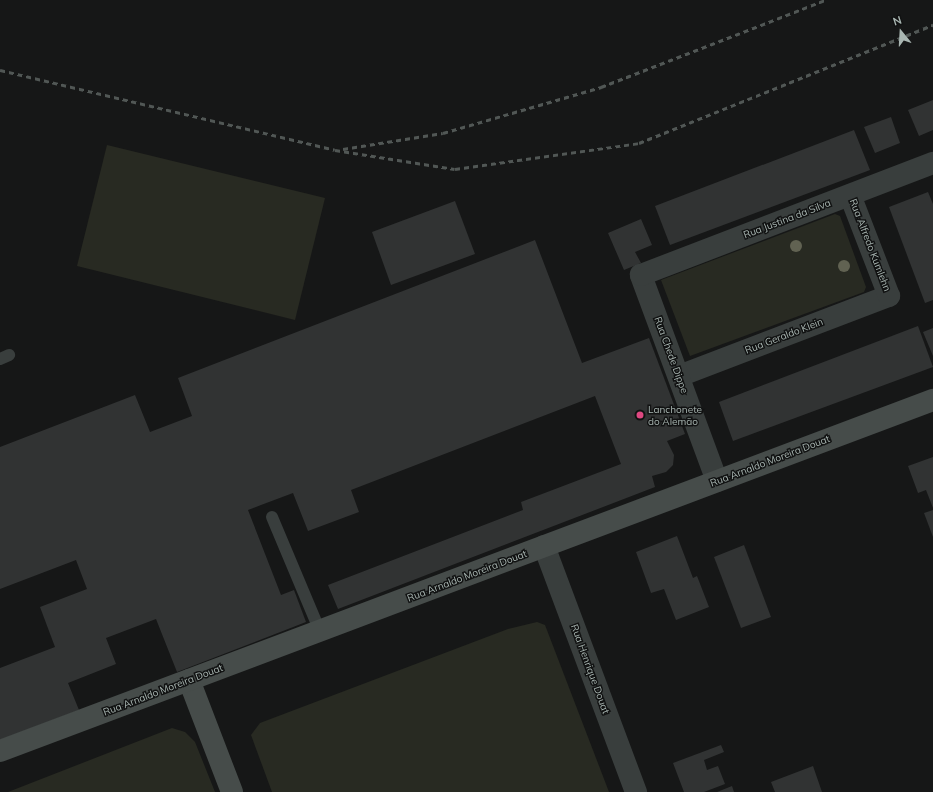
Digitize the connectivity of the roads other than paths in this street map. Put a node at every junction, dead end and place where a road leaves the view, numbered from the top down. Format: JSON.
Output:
{"nodes":[{"id":1,"x":933,"y":163,"type":"edge"},
{"id":2,"x":850,"y":195,"type":"junction"},
{"id":3,"x":641,"y":275,"type":"joint"},
{"id":4,"x":889,"y":296,"type":"joint"},
{"id":5,"x":679,"y":376,"type":"junction"},
{"id":6,"x":933,"y":400,"type":"edge"},
{"id":7,"x":718,"y":481,"type":"junction"},
{"id":8,"x":272,"y":517,"type":"dead end"},
{"id":9,"x":544,"y":546,"type":"junction"},
{"id":10,"x":320,"y":631,"type":"junction"},
{"id":11,"x":189,"y":680,"type":"junction"},
{"id":12,"x":0,"y":751,"type":"edge"},
{"id":13,"x":232,"y":792,"type":"edge"},
{"id":14,"x":636,"y":792,"type":"edge"}],
"edges":[{"from":1,"to":2,"type":"street","name":"Rua Justina da Silva"},
{"from":2,"to":3,"type":"street","name":"Rua Justina da Silva"},
{"from":2,"to":4,"type":"street","name":"Rua Alfredo Kumlehn"},
{"from":3,"to":5,"type":"street","name":"Rua Chede Dippe"},
{"from":4,"to":5,"type":"street","name":"Rua Geraldo Klein"},
{"from":5,"to":7,"type":"street","name":"Rua Chede Dippe"},
{"from":6,"to":7,"type":"street","name":"Rua Arnaldo Moreira Douat"},
{"from":7,"to":9,"type":"street","name":"Rua Arnaldo Moreira Douat"},
{"from":8,"to":10,"type":"lane"},
{"from":9,"to":10,"type":"street","name":"Rua Arnaldo Moreira Douat"},
{"from":9,"to":14,"type":"street","name":"Rua Henrique Douat"},
{"from":10,"to":11,"type":"street","name":"Rua Arnaldo Moreira Douat"},
{"from":11,"to":12,"type":"street","name":"Rua Arnaldo Moreira Douat"},
{"from":11,"to":13,"type":"street"}]}
